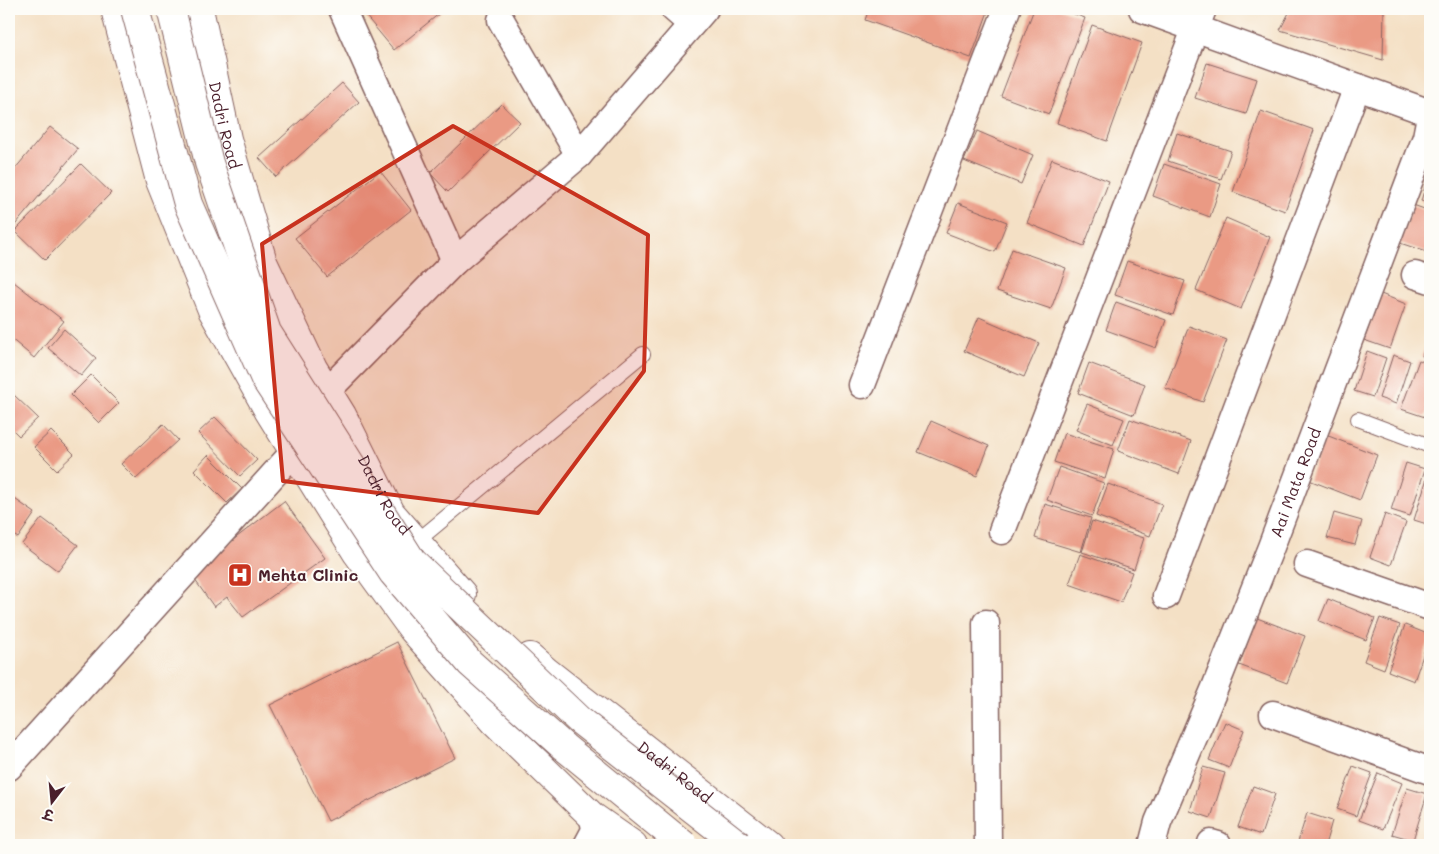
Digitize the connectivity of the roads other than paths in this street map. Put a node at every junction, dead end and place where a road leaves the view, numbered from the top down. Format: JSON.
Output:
{"nodes":[{"id":1,"x":115,"y":9,"type":"edge"},
{"id":2,"x":135,"y":9,"type":"edge"},
{"id":3,"x":171,"y":9,"type":"edge"},
{"id":4,"x":199,"y":9,"type":"edge"},
{"id":5,"x":342,"y":9,"type":"edge"},
{"id":6,"x":1007,"y":9,"type":"edge"},
{"id":7,"x":1142,"y":9,"type":"edge"},
{"id":8,"x":690,"y":14,"type":"edge"},
{"id":9,"x":1199,"y":18,"type":"edge"},
{"id":10,"x":501,"y":20,"type":"dead end"},
{"id":11,"x":1357,"y":87,"type":"junction"},
{"id":12,"x":1430,"y":114,"type":"edge"},
{"id":13,"x":579,"y":155,"type":"junction"},
{"id":14,"x":455,"y":261,"type":"junction"},
{"id":15,"x":642,"y":354,"type":"dead end"},
{"id":16,"x":862,"y":385,"type":"dead end"},
{"id":17,"x":327,"y":391,"type":"junction"},
{"id":18,"x":342,"y":415,"type":"junction"},
{"id":19,"x":1358,"y":419,"type":"dead end"},
{"id":20,"x":1430,"y":446,"type":"edge"},
{"id":21,"x":294,"y":452,"type":"junction"},
{"id":22,"x":1002,"y":531,"type":"dead end"},
{"id":23,"x":416,"y":542,"type":"junction"},
{"id":24,"x":1307,"y":564,"type":"dead end"},
{"id":25,"x":1166,"y":596,"type":"dead end"},
{"id":26,"x":1430,"y":606,"type":"edge"},
{"id":27,"x":986,"y":623,"type":"dead end"},
{"id":28,"x":1273,"y":714,"type":"dead end"},
{"id":29,"x":9,"y":767,"type":"edge"},
{"id":30,"x":1430,"y":771,"type":"edge"},
{"id":31,"x":593,"y":817,"type":"junction"},
{"id":32,"x":587,"y":845,"type":"edge"},
{"id":33,"x":633,"y":845,"type":"edge"},
{"id":34,"x":684,"y":845,"type":"edge"},
{"id":35,"x":739,"y":845,"type":"edge"},
{"id":36,"x":768,"y":845,"type":"edge"},
{"id":37,"x":988,"y":845,"type":"edge"},
{"id":38,"x":1152,"y":845,"type":"edge"}],
"edges":[{"from":1,"to":21,"type":"street"},
{"from":2,"to":34,"type":"street","bridge":true},
{"from":3,"to":35,"type":"street","bridge":true},
{"from":4,"to":17,"type":"street","name":"Dadri Road"},
{"from":5,"to":14,"type":"street"},
{"from":6,"to":16,"type":"street"},
{"from":7,"to":9,"type":"street"},
{"from":8,"to":13,"type":"street"},
{"from":9,"to":11,"type":"street"},
{"from":9,"to":22,"type":"street"},
{"from":10,"to":13,"type":"street"},
{"from":11,"to":12,"type":"street"},
{"from":11,"to":25,"type":"street"},
{"from":12,"to":38,"type":"street","name":"Aai Mata Road"},
{"from":13,"to":14,"type":"street"},
{"from":14,"to":17,"type":"street"},
{"from":15,"to":23,"type":"lane"},
{"from":17,"to":18,"type":"street","name":"Dadri Road"},
{"from":18,"to":21,"type":"street"},
{"from":18,"to":23,"type":"street","name":"Dadri Road"},
{"from":19,"to":20,"type":"lane"},
{"from":21,"to":29,"type":"street"},
{"from":21,"to":31,"type":"street"},
{"from":23,"to":36,"type":"street","name":"Dadri Road"},
{"from":24,"to":26,"type":"street"},
{"from":27,"to":37,"type":"street"},
{"from":28,"to":30,"type":"street"},
{"from":31,"to":32,"type":"street"},
{"from":31,"to":33,"type":"street"}]}
